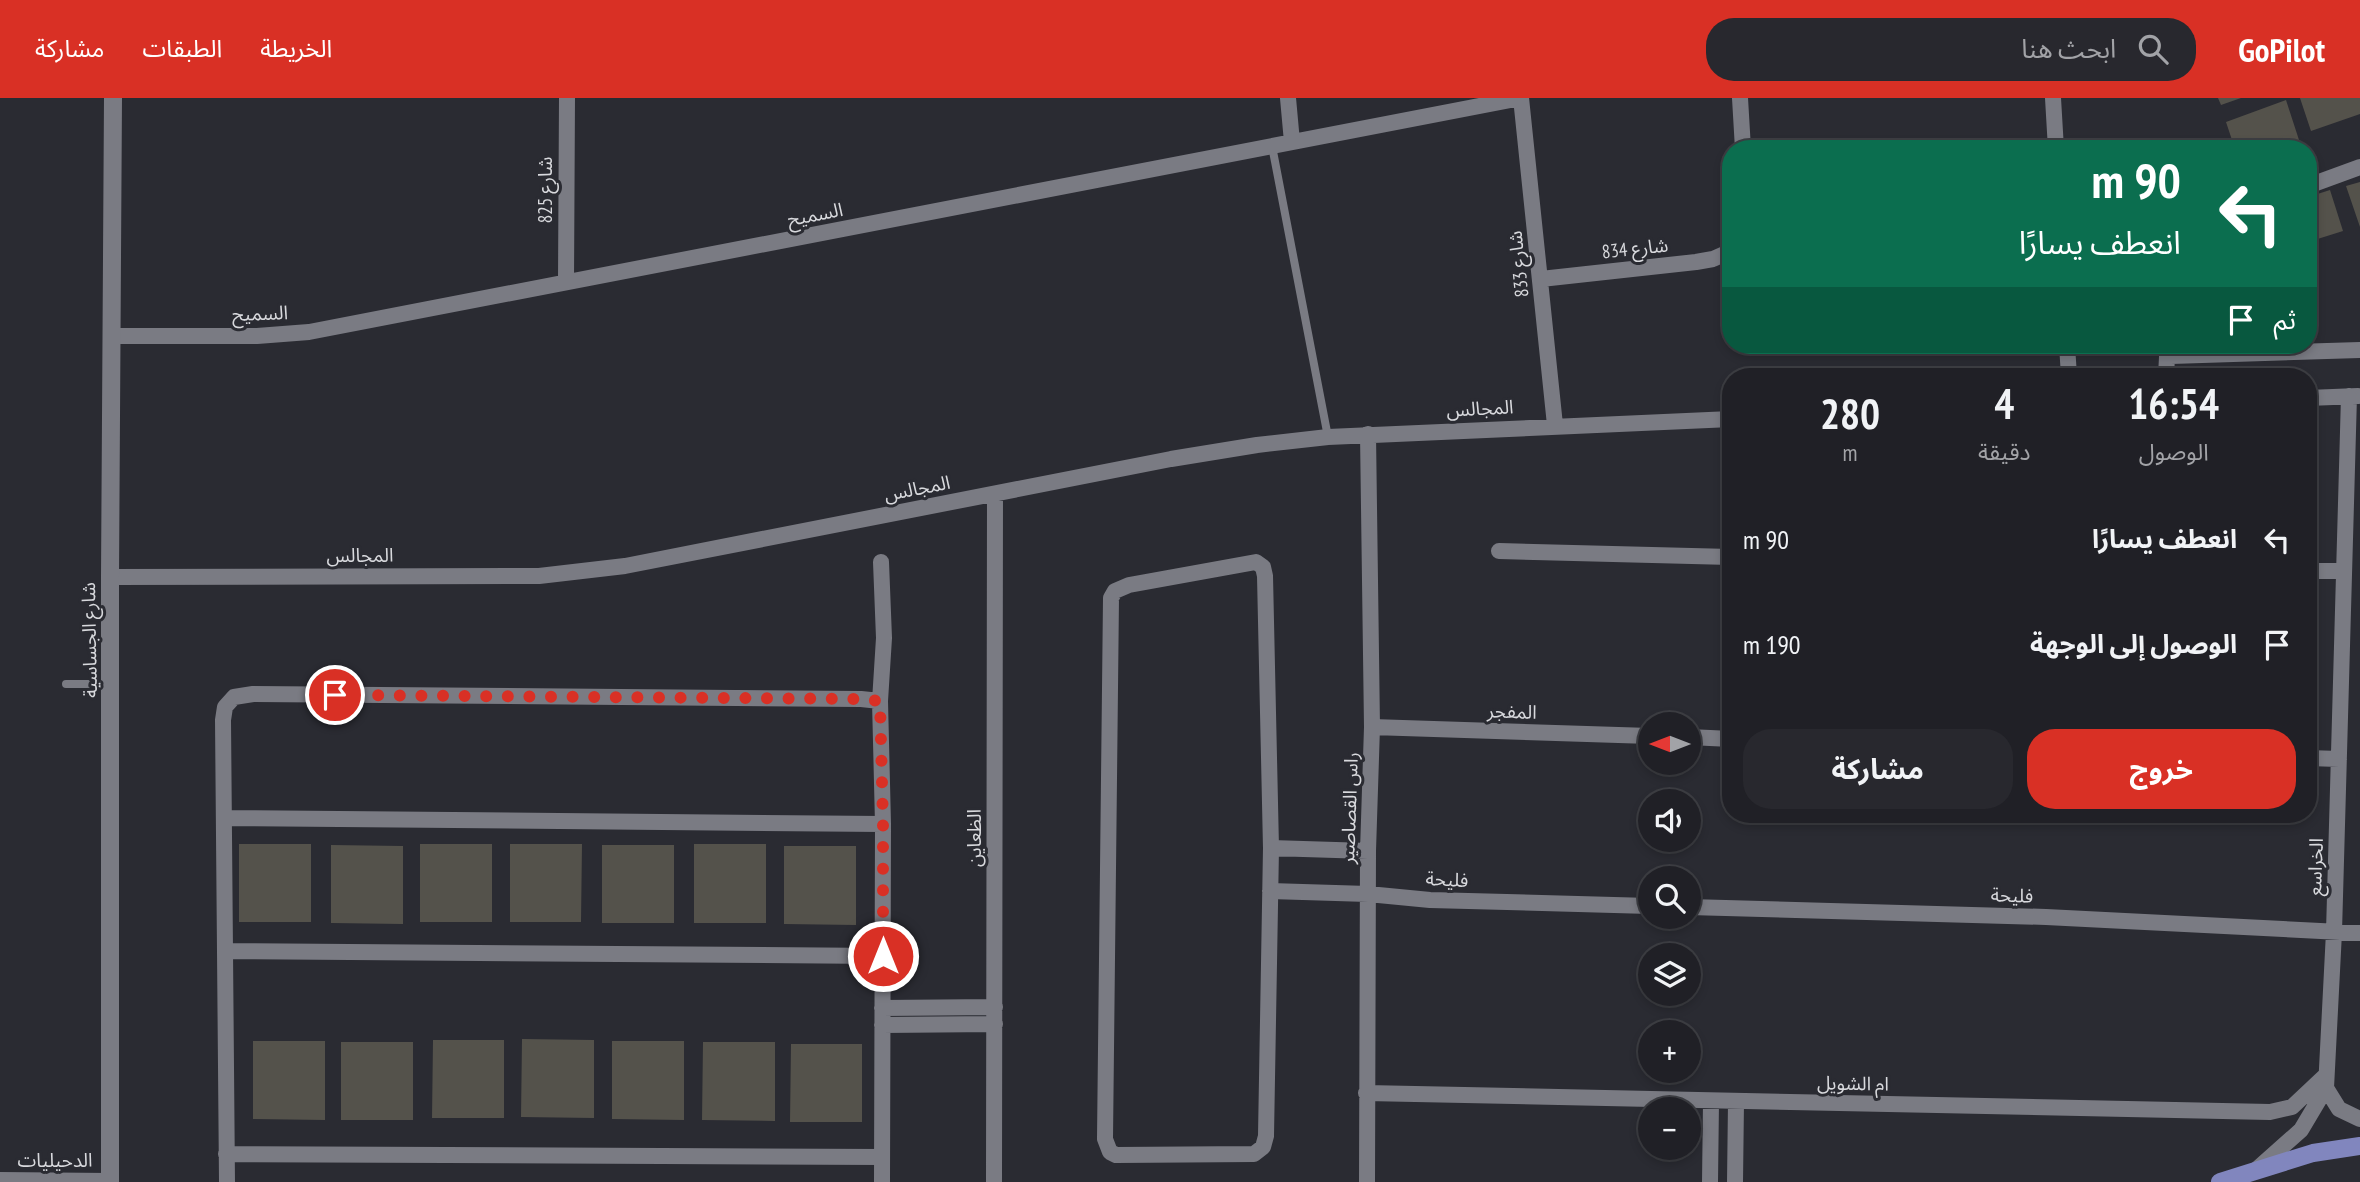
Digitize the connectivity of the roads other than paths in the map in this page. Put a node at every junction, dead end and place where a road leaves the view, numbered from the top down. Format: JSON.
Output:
{"nodes":[{"id":1,"x":113,"y":98,"type":"edge"},
{"id":2,"x":567,"y":98,"type":"edge"},
{"id":3,"x":1288,"y":98,"type":"edge"},
{"id":4,"x":1521,"y":98,"type":"edge"},
{"id":5,"x":1740,"y":98,"type":"edge"},
{"id":6,"x":2053,"y":98,"type":"edge"},
{"id":7,"x":1742,"y":140,"type":"edge"},
{"id":8,"x":2055,"y":140,"type":"edge"},
{"id":9,"x":1292,"y":142,"type":"junction"},
{"id":10,"x":1272,"y":146,"type":"junction"},
{"id":11,"x":2360,"y":167,"type":"edge"},
{"id":12,"x":2317,"y":183,"type":"edge"},
{"id":13,"x":1722,"y":255,"type":"edge"},
{"id":14,"x":1541,"y":279,"type":"junction"},
{"id":15,"x":566,"y":281,"type":"junction"},
{"id":16,"x":113,"y":336,"type":"junction"},
{"id":17,"x":2360,"y":350,"type":"edge"},
{"id":18,"x":2317,"y":351,"type":"edge"},
{"id":19,"x":2234,"y":354,"type":"edge"},
{"id":20,"x":2165,"y":368,"type":"edge"},
{"id":21,"x":2355,"y":396,"type":"edge"},
{"id":22,"x":2317,"y":397,"type":"edge"},
{"id":23,"x":1722,"y":419,"type":"edge"},
{"id":24,"x":1555,"y":425,"type":"junction"},
{"id":25,"x":1368,"y":434,"type":"junction"},
{"id":26,"x":1328,"y":437,"type":"junction"},
{"id":27,"x":995,"y":495,"type":"junction"},
{"id":28,"x":1499,"y":551,"type":"dead end"},
{"id":29,"x":1722,"y":556,"type":"edge"},
{"id":30,"x":881,"y":562,"type":"dead end"},
{"id":31,"x":2317,"y":570,"type":"edge"},
{"id":32,"x":2344,"y":571,"type":"junction"},
{"id":33,"x":110,"y":578,"type":"junction"},
{"id":34,"x":66,"y":684,"type":"dead end"},
{"id":35,"x":111,"y":684,"type":"junction"},
{"id":36,"x":880,"y":701,"type":"junction"},
{"id":37,"x":1372,"y":727,"type":"junction"},
{"id":38,"x":1638,"y":736,"type":"edge"},
{"id":39,"x":1701,"y":738,"type":"edge"},
{"id":40,"x":1722,"y":739,"type":"edge"},
{"id":41,"x":2317,"y":758,"type":"edge"},
{"id":42,"x":2339,"y":759,"type":"junction"},
{"id":43,"x":225,"y":818,"type":"junction"},
{"id":44,"x":883,"y":824,"type":"junction"},
{"id":45,"x":1270,"y":848,"type":"junction"},
{"id":46,"x":1368,"y":851,"type":"junction"},
{"id":47,"x":1270,"y":891,"type":"junction"},
{"id":48,"x":1368,"y":894,"type":"junction"},
{"id":49,"x":1638,"y":906,"type":"edge"},
{"id":50,"x":1701,"y":907,"type":"edge"},
{"id":51,"x":2334,"y":932,"type":"junction"},
{"id":52,"x":2360,"y":933,"type":"edge"},
{"id":53,"x":226,"y":951,"type":"junction"},
{"id":54,"x":883,"y":956,"type":"junction"},
{"id":55,"x":883,"y":1008,"type":"junction"},
{"id":56,"x":995,"y":1015,"type":"junction"},
{"id":57,"x":883,"y":1025,"type":"junction"},
{"id":58,"x":2326,"y":1082,"type":"junction"},
{"id":59,"x":1366,"y":1093,"type":"junction"},
{"id":60,"x":1711,"y":1102,"type":"junction"},
{"id":61,"x":1736,"y":1102,"type":"junction"},
{"id":62,"x":2360,"y":1119,"type":"edge"},
{"id":63,"x":2360,"y":1146,"type":"edge"},
{"id":64,"x":226,"y":1154,"type":"junction"},
{"id":65,"x":881,"y":1157,"type":"junction"},
{"id":66,"x":2256,"y":1170,"type":"junction"},
{"id":67,"x":0,"y":1180,"type":"edge"},
{"id":68,"x":110,"y":1181,"type":"edge"},
{"id":69,"x":227,"y":1182,"type":"edge"},
{"id":70,"x":882,"y":1182,"type":"edge"},
{"id":71,"x":994,"y":1182,"type":"edge"},
{"id":72,"x":1367,"y":1182,"type":"edge"},
{"id":73,"x":1710,"y":1182,"type":"edge"},
{"id":74,"x":1735,"y":1182,"type":"edge"},
{"id":75,"x":2221,"y":1182,"type":"edge"}],
"edges":[{"from":1,"to":16,"type":"street","name":"شارع الجساسية"},
{"from":2,"to":15,"type":"street","name":"شارع 825"},
{"from":3,"to":9,"type":"street"},
{"from":4,"to":9,"type":"street","name":"السميح"},
{"from":4,"to":14,"type":"street","name":"شارع 833"},
{"from":5,"to":7,"type":"street"},
{"from":6,"to":8,"type":"street"},
{"from":9,"to":10,"type":"street","name":"السميح"},
{"from":10,"to":15,"type":"street","name":"السميح"},
{"from":10,"to":26,"type":"lane"},
{"from":11,"to":12,"type":"street"},
{"from":13,"to":14,"type":"street","name":"شارع 834"},
{"from":14,"to":24,"type":"street","name":"شارع 833"},
{"from":15,"to":16,"type":"street","name":"السميح"},
{"from":16,"to":33,"type":"street","name":"شارع الجساسية"},
{"from":17,"to":18,"type":"street"},
{"from":19,"to":20,"type":"street"},
{"from":21,"to":22,"type":"street"},
{"from":21,"to":32,"type":"street","name":"الخراسع"},
{"from":23,"to":24,"type":"street","name":"المجالس"},
{"from":24,"to":25,"type":"street","name":"المجالس"},
{"from":25,"to":26,"type":"street","name":"المجالس"},
{"from":25,"to":37,"type":"street","name":"راس القصاصير"},
{"from":26,"to":27,"type":"street","name":"المجالس"},
{"from":27,"to":33,"type":"street","name":"المجالس"},
{"from":27,"to":56,"type":"street","name":"الظعاين"},
{"from":28,"to":29,"type":"street"},
{"from":30,"to":36,"type":"street"},
{"from":31,"to":32,"type":"street"},
{"from":32,"to":42,"type":"street","name":"الخراسع"},
{"from":33,"to":35,"type":"street","name":"شارع الجساسية"},
{"from":34,"to":35,"type":"lane"},
{"from":35,"to":68,"type":"street","name":"شارع الجساسية"},
{"from":36,"to":43,"type":"street"},
{"from":36,"to":44,"type":"street"},
{"from":37,"to":38,"type":"street","name":"المفجر"},
{"from":37,"to":46,"type":"street","name":"راس القصاصير"},
{"from":39,"to":40,"type":"street"},
{"from":41,"to":42,"type":"street"},
{"from":42,"to":51,"type":"street","name":"الخراسع"},
{"from":43,"to":44,"type":"street"},
{"from":43,"to":53,"type":"street"},
{"from":44,"to":54,"type":"street"},
{"from":45,"to":46,"type":"street"},
{"from":45,"to":47,"type":"street"},
{"from":45,"to":47,"type":"street"},
{"from":46,"to":48,"type":"street","name":"راس القصاصير"},
{"from":47,"to":48,"type":"street","name":"فليحة"},
{"from":48,"to":49,"type":"street","name":"فليحة"},
{"from":48,"to":59,"type":"street","name":"راس القصاصير"},
{"from":50,"to":51,"type":"street","name":"فليحة"},
{"from":51,"to":52,"type":"street","name":"فليحة"},
{"from":51,"to":58,"type":"street","name":"الخراسع"},
{"from":53,"to":54,"type":"street"},
{"from":53,"to":64,"type":"street"},
{"from":54,"to":55,"type":"street"},
{"from":55,"to":56,"type":"street"},
{"from":55,"to":57,"type":"street"},
{"from":56,"to":57,"type":"street"},
{"from":56,"to":71,"type":"street","name":"الظعاين"},
{"from":57,"to":65,"type":"street"},
{"from":58,"to":61,"type":"street","name":"ام الشويل"},
{"from":58,"to":62,"type":"street"},
{"from":58,"to":66,"type":"street","name":"الخراسع"},
{"from":59,"to":60,"type":"street","name":"ام الشويل"},
{"from":59,"to":72,"type":"street","name":"راس القصاصير"},
{"from":60,"to":61,"type":"street","name":"ام الشويل"},
{"from":60,"to":73,"type":"street"},
{"from":61,"to":74,"type":"street"},
{"from":63,"to":66,"type":"main road"},
{"from":64,"to":65,"type":"street"},
{"from":64,"to":69,"type":"street"},
{"from":65,"to":70,"type":"street"},
{"from":66,"to":75,"type":"main road"},
{"from":67,"to":68,"type":"street","name":"الدحيليات"}]}
